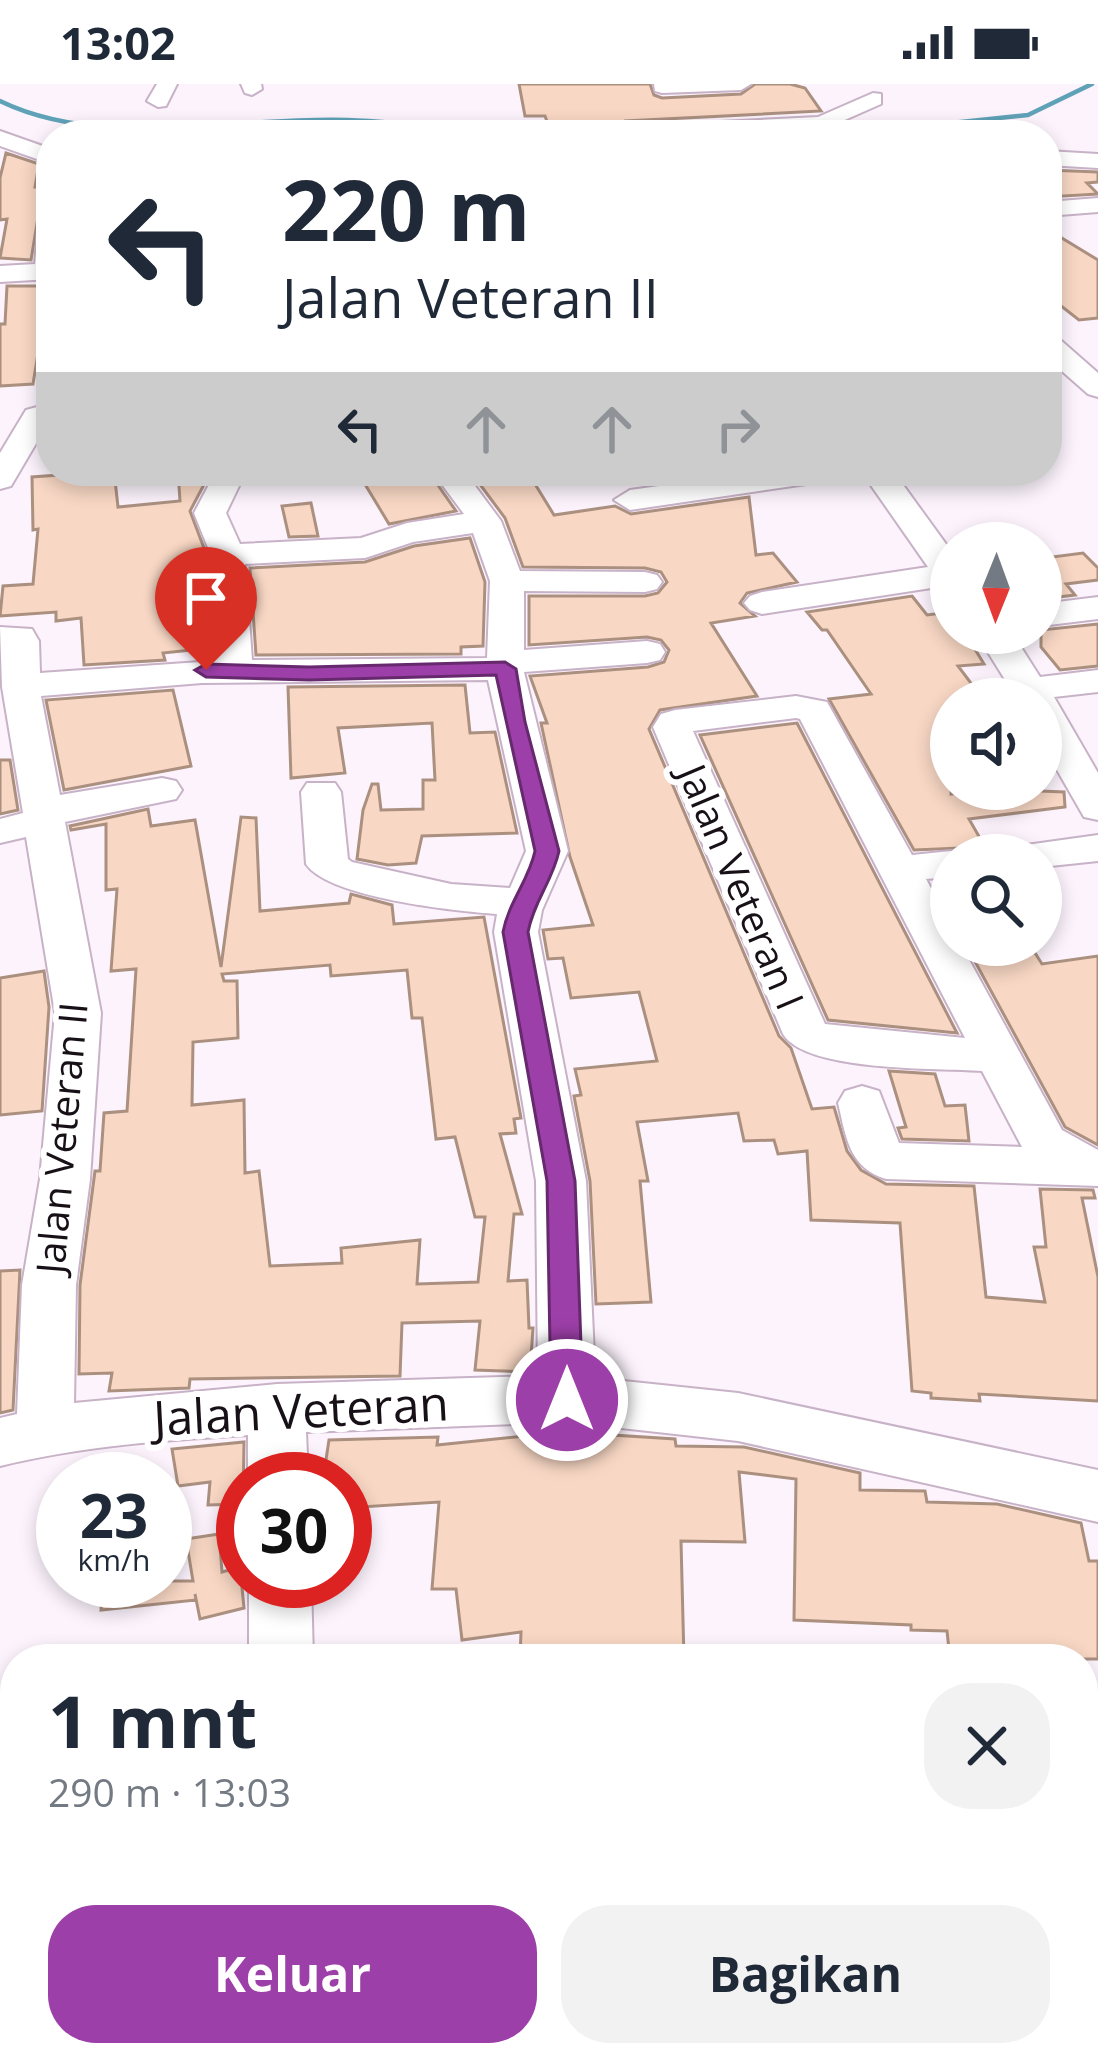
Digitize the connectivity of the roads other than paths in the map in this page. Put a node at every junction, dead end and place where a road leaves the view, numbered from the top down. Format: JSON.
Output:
{"nodes":[{"id":1,"x":741,"y":84,"type":"edge"},
{"id":2,"x":661,"y":86,"type":"edge"},
{"id":3,"x":873,"y":99,"type":"dead end"},
{"id":4,"x":676,"y":120,"type":"edge"},
{"id":5,"x":828,"y":120,"type":"edge"},
{"id":6,"x":0,"y":139,"type":"edge"},
{"id":7,"x":36,"y":152,"type":"edge"},
{"id":8,"x":1062,"y":159,"type":"edge"},
{"id":9,"x":1098,"y":160,"type":"edge"},
{"id":10,"x":1086,"y":206,"type":"edge"},
{"id":11,"x":1098,"y":228,"type":"edge"},
{"id":12,"x":36,"y":272,"type":"edge"},
{"id":13,"x":0,"y":274,"type":"edge"},
{"id":14,"x":1062,"y":356,"type":"edge"},
{"id":15,"x":1098,"y":388,"type":"edge"},
{"id":16,"x":1064,"y":392,"type":"dead end"},
{"id":17,"x":36,"y":412,"type":"edge"},
{"id":18,"x":0,"y":421,"type":"edge"},
{"id":19,"x":36,"y":423,"type":"edge"},
{"id":20,"x":0,"y":479,"type":"edge"},
{"id":21,"x":224,"y":486,"type":"dead end"},
{"id":22,"x":459,"y":486,"type":"edge"},
{"id":23,"x":728,"y":486,"type":"edge"},
{"id":24,"x":888,"y":486,"type":"edge"},
{"id":25,"x":630,"y":500,"type":"dead end"},
{"id":26,"x":485,"y":520,"type":"junction"},
{"id":27,"x":930,"y":546,"type":"edge"},
{"id":28,"x":228,"y":555,"type":"junction"},
{"id":29,"x":930,"y":577,"type":"edge"},
{"id":30,"x":507,"y":581,"type":"junction"},
{"id":31,"x":645,"y":582,"type":"dead end"},
{"id":32,"x":762,"y":603,"type":"dead end"},
{"id":33,"x":1098,"y":608,"type":"edge"},
{"id":34,"x":1062,"y":612,"type":"edge"},
{"id":35,"x":0,"y":638,"type":"edge"},
{"id":36,"x":647,"y":652,"type":"dead end"},
{"id":37,"x":505,"y":665,"type":"junction"},
{"id":38,"x":234,"y":672,"type":"junction"},
{"id":39,"x":1098,"y":681,"type":"edge"},
{"id":40,"x":1062,"y":691,"type":"edge"},
{"id":41,"x":14,"y":698,"type":"edge"},
{"id":42,"x":1062,"y":745,"type":"edge"},
{"id":43,"x":162,"y":790,"type":"dead end"},
{"id":44,"x":322,"y":791,"type":"dead end"},
{"id":45,"x":1098,"y":808,"type":"edge"},
{"id":46,"x":46,"y":815,"type":"junction"},
{"id":47,"x":0,"y":831,"type":"edge"},
{"id":48,"x":1098,"y":848,"type":"edge"},
{"id":49,"x":1062,"y":852,"type":"edge"},
{"id":50,"x":930,"y":865,"type":"edge"},
{"id":51,"x":900,"y":869,"type":"junction"},
{"id":52,"x":521,"y":902,"type":"junction"},
{"id":53,"x":995,"y":1056,"type":"junction"},
{"id":54,"x":862,"y":1103,"type":"dead end"},
{"id":55,"x":1094,"y":1168,"type":"edge"},
{"id":56,"x":567,"y":1400,"type":"junction"},
{"id":57,"x":277,"y":1408,"type":"junction"},
{"id":58,"x":23,"y":1436,"type":"edge"},
{"id":59,"x":278,"y":1452,"type":"edge"},
{"id":60,"x":1098,"y":1497,"type":"edge"},
{"id":61,"x":280,"y":1608,"type":"edge"},
{"id":62,"x":281,"y":1644,"type":"edge"}],
"edges":[{"from":1,"to":2,"type":"street"},
{"from":2,"to":4,"type":"street"},
{"from":3,"to":5,"type":"street"},
{"from":6,"to":7,"type":"street"},
{"from":8,"to":9,"type":"street"},
{"from":10,"to":11,"type":"street"},
{"from":12,"to":13,"type":"street"},
{"from":14,"to":15,"type":"street"},
{"from":15,"to":16,"type":"street"},
{"from":17,"to":18,"type":"street"},
{"from":19,"to":20,"type":"street"},
{"from":21,"to":28,"type":"street"},
{"from":22,"to":26,"type":"street"},
{"from":23,"to":25,"type":"street"},
{"from":24,"to":27,"type":"street"},
{"from":26,"to":28,"type":"street"},
{"from":26,"to":30,"type":"street"},
{"from":28,"to":38,"type":"street"},
{"from":29,"to":32,"type":"street"},
{"from":30,"to":31,"type":"street"},
{"from":30,"to":37,"type":"street"},
{"from":33,"to":34,"type":"street"},
{"from":35,"to":41,"type":"street","name":"Jalan Veteran II"},
{"from":36,"to":37,"type":"street"},
{"from":37,"to":38,"type":"street"},
{"from":37,"to":52,"type":"street"},
{"from":38,"to":41,"type":"street"},
{"from":39,"to":40,"type":"street"},
{"from":41,"to":46,"type":"street","name":"Jalan Veteran II"},
{"from":42,"to":45,"type":"street"},
{"from":43,"to":46,"type":"street"},
{"from":44,"to":52,"type":"street"},
{"from":46,"to":47,"type":"street"},
{"from":46,"to":58,"type":"street","name":"Jalan Veteran II"},
{"from":48,"to":49,"type":"street"},
{"from":50,"to":51,"type":"street"},
{"from":51,"to":53,"type":"street","name":"Jalan Veteran I"},
{"from":51,"to":53,"type":"street","name":"Jalan Veteran I"},
{"from":52,"to":56,"type":"street"},
{"from":53,"to":55,"type":"street","name":"Jalan Veteran I"},
{"from":54,"to":55,"type":"street"},
{"from":56,"to":57,"type":"street","name":"Jalan Veteran"},
{"from":56,"to":60,"type":"street","name":"Jalan Veteran"},
{"from":57,"to":58,"type":"street","name":"Jalan Veteran"},
{"from":57,"to":59,"type":"street"},
{"from":61,"to":62,"type":"street"}]}
